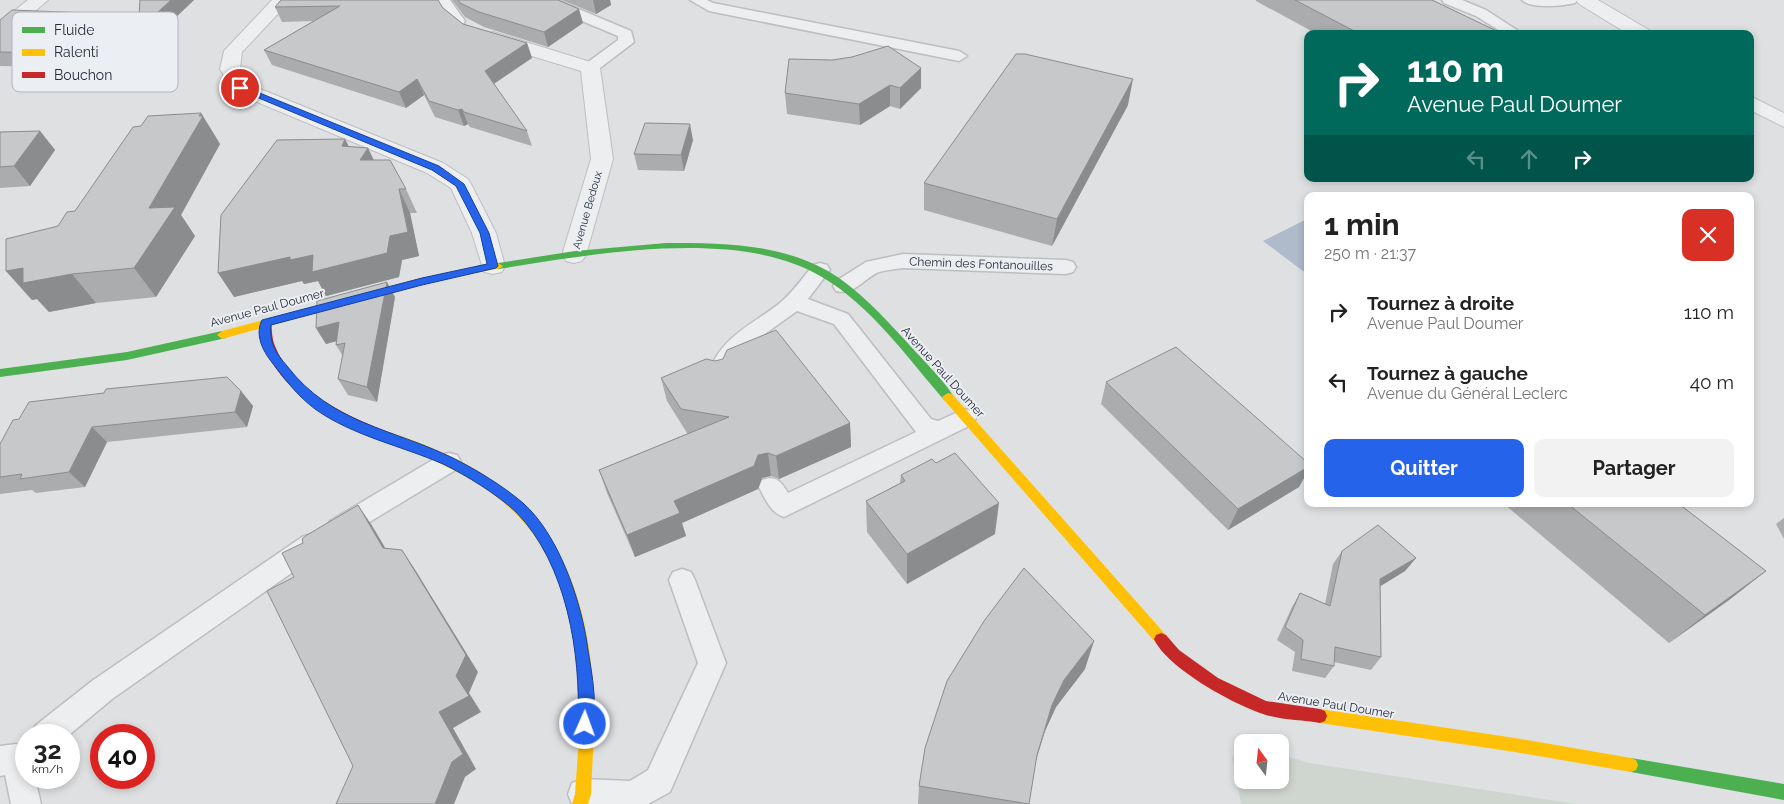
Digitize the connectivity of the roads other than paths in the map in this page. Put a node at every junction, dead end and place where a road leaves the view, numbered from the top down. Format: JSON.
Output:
{"nodes":[{"id":1,"x":39,"y":0,"type":"edge"},
{"id":2,"x":282,"y":0,"type":"edge"},
{"id":3,"x":443,"y":0,"type":"edge"},
{"id":4,"x":544,"y":0,"type":"edge"},
{"id":5,"x":697,"y":0,"type":"edge"},
{"id":6,"x":1449,"y":0,"type":"edge"},
{"id":7,"x":1529,"y":0,"type":"edge"},
{"id":8,"x":1570,"y":0,"type":"edge"},
{"id":9,"x":1585,"y":0,"type":"edge"},
{"id":10,"x":24,"y":12,"type":"edge"},
{"id":11,"x":12,"y":21,"type":"edge"},
{"id":12,"x":468,"y":28,"type":"joint"},
{"id":13,"x":1509,"y":30,"type":"edge"},
{"id":14,"x":1635,"y":30,"type":"edge"},
{"id":15,"x":0,"y":31,"type":"edge"},
{"id":16,"x":959,"y":56,"type":"dead end"},
{"id":17,"x":590,"y":68,"type":"junction"},
{"id":18,"x":1754,"y":104,"type":"edge"},
{"id":19,"x":1784,"y":121,"type":"edge"},
{"id":20,"x":574,"y":255,"type":"junction"},
{"id":21,"x":493,"y":266,"type":"junction"},
{"id":22,"x":1066,"y":266,"type":"dead end"},
{"id":23,"x":820,"y":270,"type":"junction"},
{"id":24,"x":843,"y":286,"type":"junction"},
{"id":25,"x":795,"y":302,"type":"junction"},
{"id":26,"x":266,"y":323,"type":"junction"},
{"id":27,"x":0,"y":373,"type":"edge"},
{"id":28,"x":719,"y":375,"type":"edge"},
{"id":29,"x":965,"y":418,"type":"junction"},
{"id":30,"x":939,"y":431,"type":"junction"},
{"id":31,"x":449,"y":462,"type":"junction"},
{"id":32,"x":770,"y":487,"type":"dead end"},
{"id":33,"x":682,"y":580,"type":"dead end"},
{"id":34,"x":60,"y":724,"type":"edge"},
{"id":35,"x":14,"y":757,"type":"edge"},
{"id":36,"x":1784,"y":792,"type":"edge"},
{"id":37,"x":581,"y":799,"type":"edge"},
{"id":38,"x":26,"y":804,"type":"edge"}],
"edges":[{"from":1,"to":10,"type":"street"},
{"from":2,"to":21,"type":"street"},
{"from":3,"to":12,"type":"lane"},
{"from":4,"to":17,"type":"lane"},
{"from":5,"to":16,"type":"lane"},
{"from":6,"to":13,"type":"lane"},
{"from":7,"to":8,"type":"lane"},
{"from":9,"to":14,"type":"street"},
{"from":11,"to":15,"type":"street"},
{"from":12,"to":17,"type":"street"},
{"from":17,"to":20,"type":"street","name":"Avenue Bedoux"},
{"from":18,"to":19,"type":"street"},
{"from":20,"to":21,"type":"main road","name":"Avenue Paul Doumer"},
{"from":20,"to":23,"type":"main road","name":"Avenue Paul Doumer"},
{"from":21,"to":26,"type":"main road","name":"Avenue Paul Doumer"},
{"from":22,"to":24,"type":"lane","name":"Chemin des Fontanouilles"},
{"from":23,"to":24,"type":"main road","name":"Avenue Paul Doumer"},
{"from":23,"to":25,"type":"lane"},
{"from":24,"to":29,"type":"main road","name":"Avenue Paul Doumer"},
{"from":25,"to":28,"type":"lane"},
{"from":25,"to":30,"type":"lane"},
{"from":26,"to":27,"type":"main road","name":"Avenue Paul Doumer"},
{"from":26,"to":31,"type":"main road"},
{"from":29,"to":30,"type":"lane"},
{"from":29,"to":36,"type":"main road","name":"Avenue Paul Doumer"},
{"from":30,"to":32,"type":"lane"},
{"from":31,"to":34,"type":"lane"},
{"from":31,"to":37,"type":"main road"},
{"from":33,"to":37,"type":"lane"},
{"from":35,"to":38,"type":"lane"}]}
